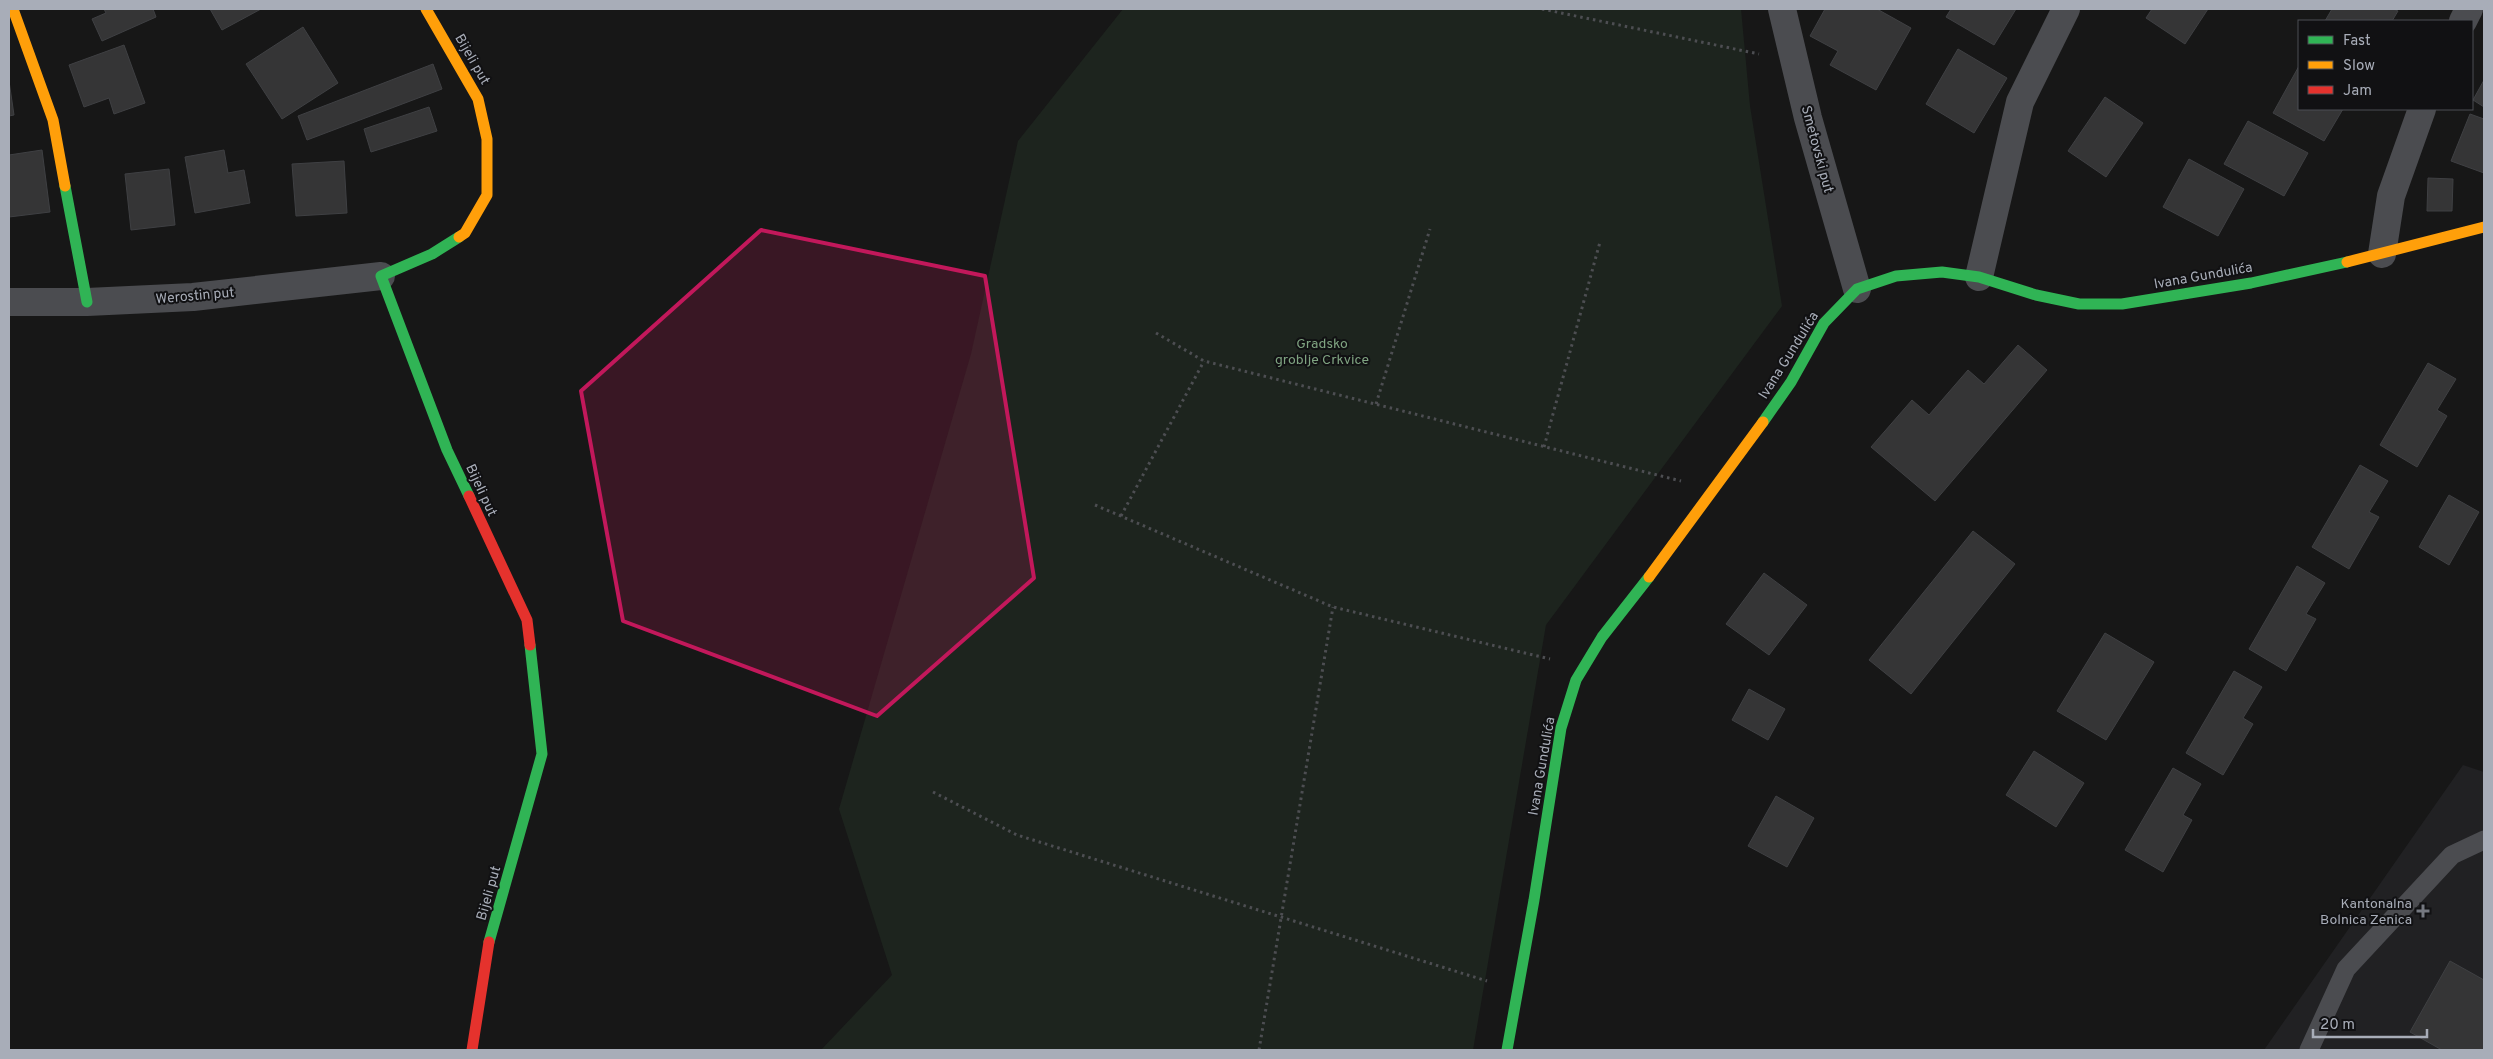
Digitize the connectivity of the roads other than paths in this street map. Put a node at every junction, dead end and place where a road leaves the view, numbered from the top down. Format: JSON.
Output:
{"nodes":[{"id":1,"x":13,"y":9,"type":"edge"},
{"id":2,"x":426,"y":9,"type":"edge"},
{"id":3,"x":1782,"y":9,"type":"edge"},
{"id":4,"x":2066,"y":9,"type":"edge"},
{"id":5,"x":2469,"y":9,"type":"edge"},
{"id":6,"x":2463,"y":20,"type":"edge"},
{"id":7,"x":2422,"y":110,"type":"edge"},
{"id":8,"x":2484,"y":227,"type":"edge"},
{"id":9,"x":2382,"y":254,"type":"junction"},
{"id":10,"x":381,"y":276,"type":"junction"},
{"id":11,"x":1979,"y":277,"type":"junction"},
{"id":12,"x":1857,"y":289,"type":"junction"},
{"id":13,"x":9,"y":302,"type":"edge"},
{"id":14,"x":87,"y":302,"type":"junction"},
{"id":15,"x":2484,"y":840,"type":"edge"},
{"id":16,"x":472,"y":1050,"type":"edge"},
{"id":17,"x":1507,"y":1050,"type":"edge"},
{"id":18,"x":2309,"y":1050,"type":"edge"}],
"edges":[{"from":1,"to":14,"type":"street"},
{"from":2,"to":10,"type":"street","name":"Bijeli put"},
{"from":3,"to":12,"type":"street","name":"Smetovski put"},
{"from":4,"to":11,"type":"street"},
{"from":5,"to":6,"type":"street"},
{"from":7,"to":9,"type":"street"},
{"from":8,"to":9,"type":"street","name":"Ivana Gundulića"},
{"from":9,"to":11,"type":"street","name":"Ivana Gundulića"},
{"from":10,"to":14,"type":"street","name":"Werostin put"},
{"from":10,"to":16,"type":"street","name":"Bijeli put"},
{"from":11,"to":12,"type":"street","name":"Ivana Gundulića"},
{"from":12,"to":17,"type":"street","name":"Ivana Gundulića"},
{"from":13,"to":14,"type":"street","name":"Werostin put"},
{"from":15,"to":18,"type":"lane"}]}
